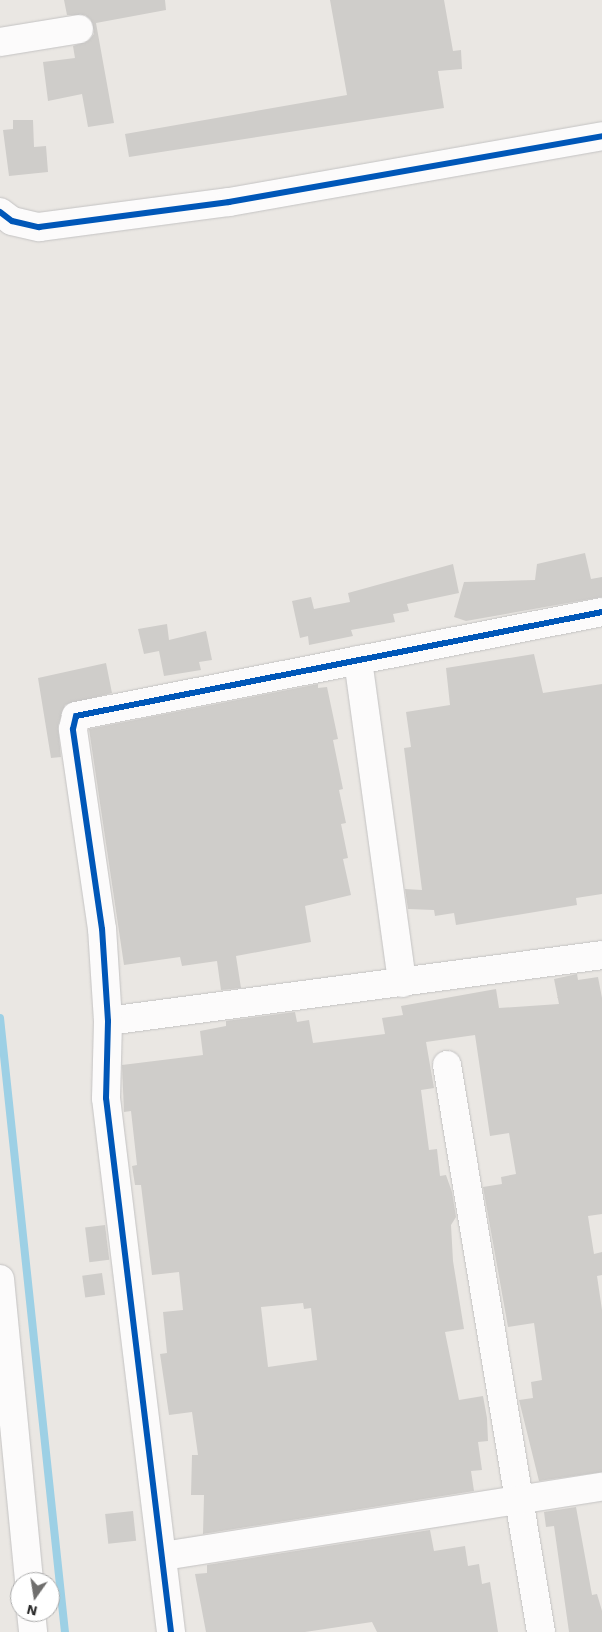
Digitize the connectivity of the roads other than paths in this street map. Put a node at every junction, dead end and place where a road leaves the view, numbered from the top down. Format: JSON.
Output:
{"nodes":[{"id":1,"x":79,"y":29,"type":"dead end"},
{"id":2,"x":0,"y":42,"type":"edge"},
{"id":3,"x":602,"y":136,"type":"edge"},
{"id":4,"x":0,"y":212,"type":"edge"},
{"id":5,"x":602,"y":612,"type":"edge"},
{"id":6,"x":358,"y":660,"type":"junction"},
{"id":7,"x":602,"y":955,"type":"edge"},
{"id":8,"x":402,"y":983,"type":"junction"},
{"id":9,"x":108,"y":1021,"type":"junction"},
{"id":10,"x":447,"y":1065,"type":"dead end"},
{"id":11,"x":0,"y":1279,"type":"edge"},
{"id":12,"x":602,"y":1487,"type":"edge"},
{"id":13,"x":519,"y":1500,"type":"junction"},
{"id":14,"x":164,"y":1556,"type":"junction"},
{"id":15,"x":28,"y":1572,"type":"edge"},
{"id":16,"x":171,"y":1632,"type":"edge"},
{"id":17,"x":541,"y":1632,"type":"edge"}],
"edges":[{"from":1,"to":2,"type":"street"},
{"from":3,"to":4,"type":"street"},
{"from":5,"to":6,"type":"street"},
{"from":6,"to":8,"type":"street"},
{"from":6,"to":9,"type":"street"},
{"from":7,"to":8,"type":"street"},
{"from":8,"to":9,"type":"street"},
{"from":9,"to":14,"type":"street"},
{"from":10,"to":13,"type":"street"},
{"from":11,"to":15,"type":"street"},
{"from":12,"to":13,"type":"street"},
{"from":13,"to":14,"type":"street"},
{"from":13,"to":17,"type":"street"},
{"from":14,"to":16,"type":"street"}]}
